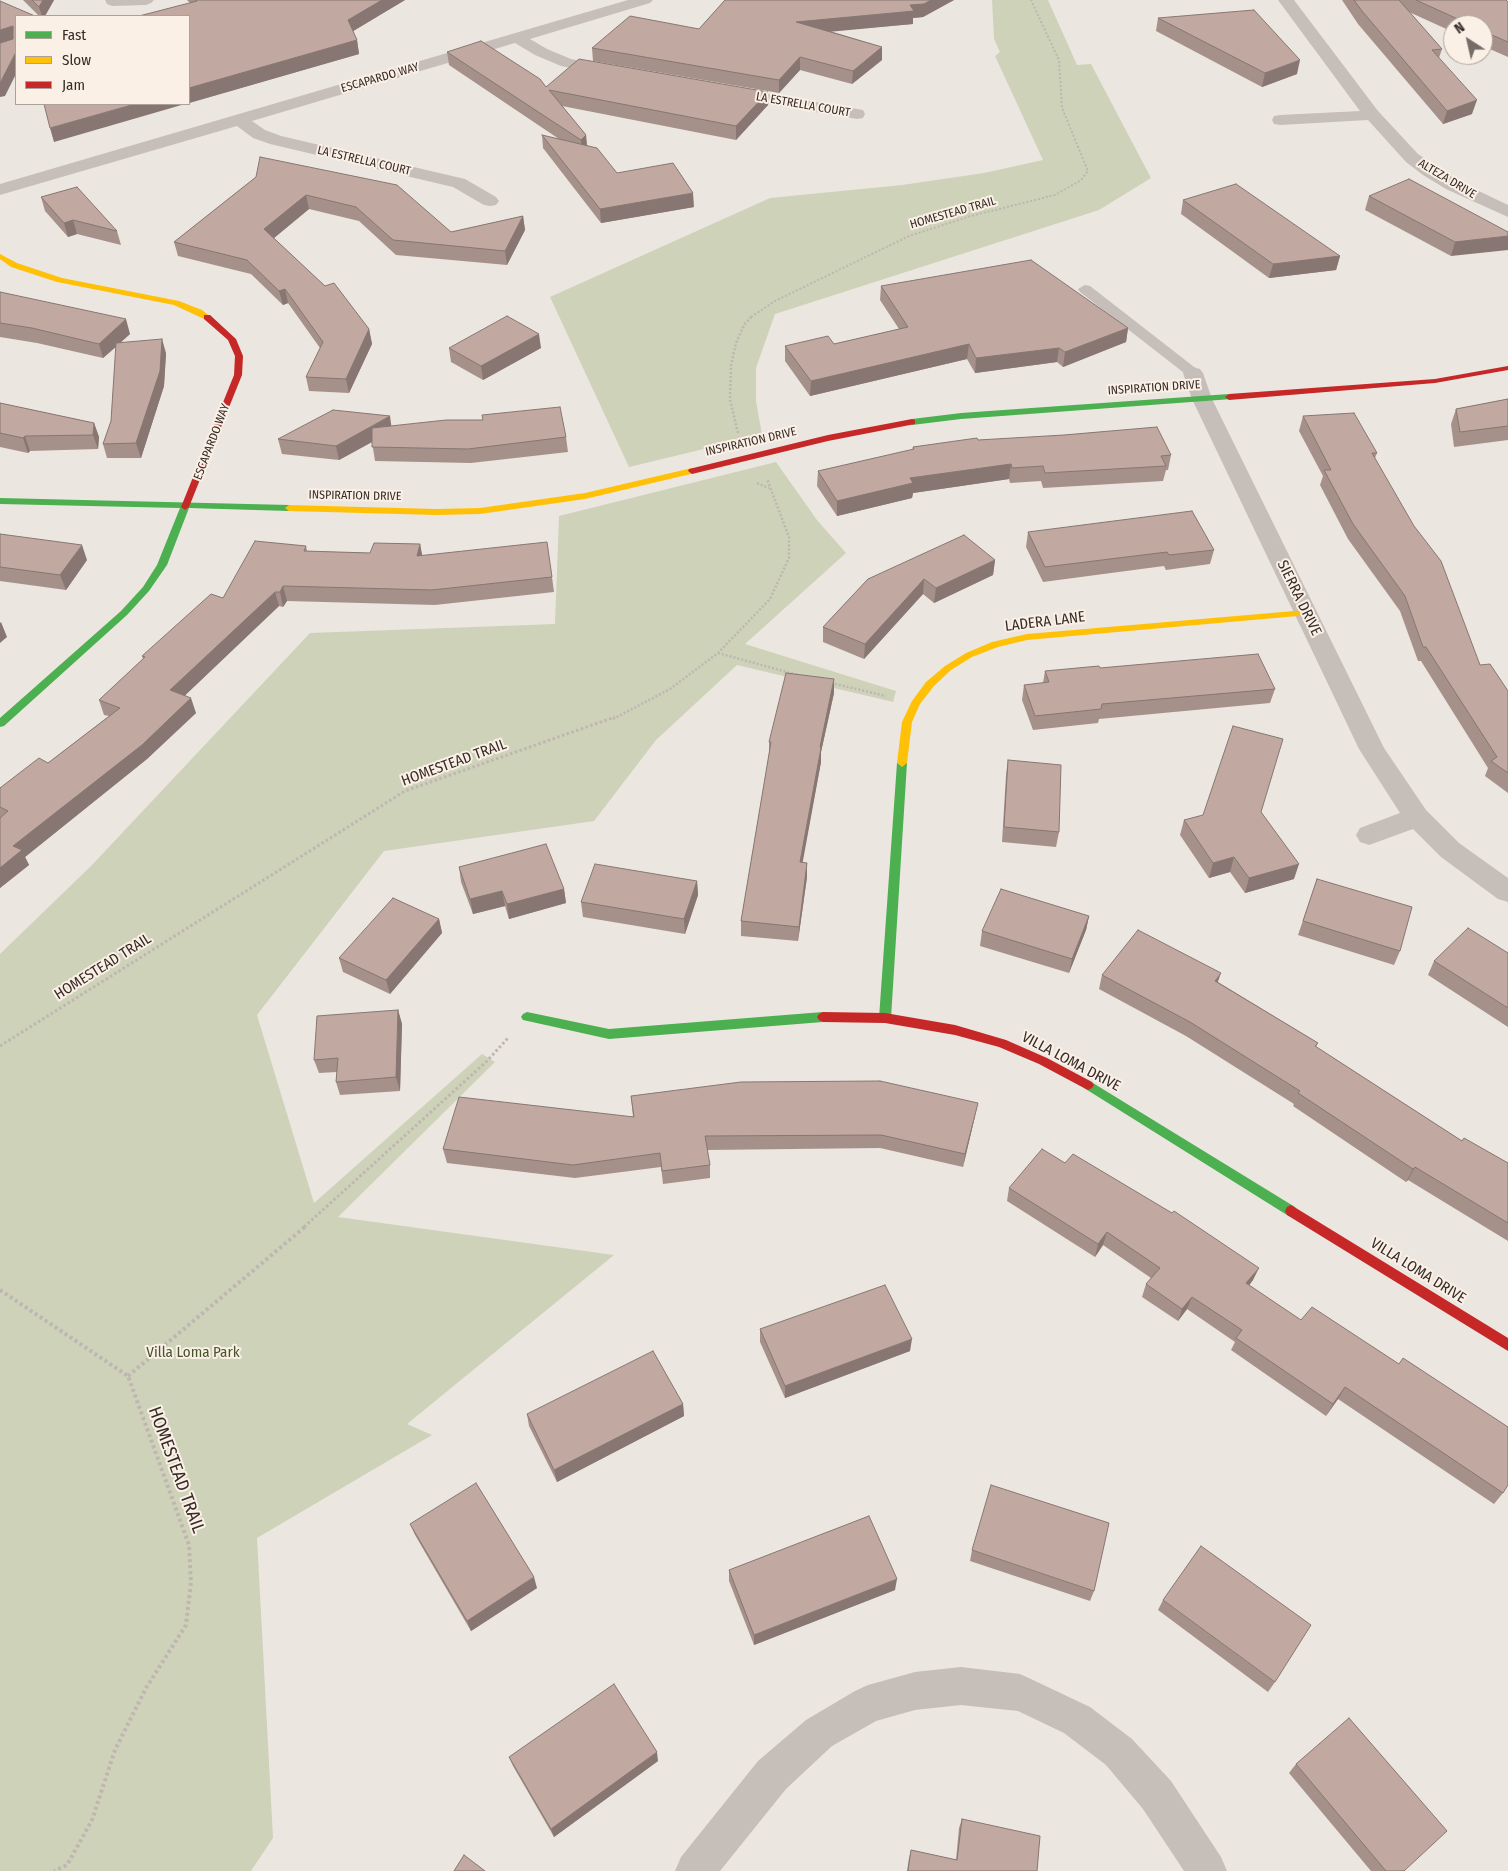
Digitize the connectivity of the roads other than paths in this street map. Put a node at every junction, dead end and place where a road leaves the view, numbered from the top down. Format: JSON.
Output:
{"nodes":[{"id":1,"x":112,"y":0,"type":"edge"},
{"id":2,"x":146,"y":0,"type":"edge"},
{"id":3,"x":645,"y":0,"type":"edge"},
{"id":4,"x":1286,"y":0,"type":"edge"},
{"id":5,"x":101,"y":13,"type":"dead end"},
{"id":6,"x":518,"y":38,"type":"junction"},
{"id":7,"x":628,"y":75,"type":"edge"},
{"id":8,"x":715,"y":90,"type":"edge"},
{"id":9,"x":857,"y":114,"type":"dead end"},
{"id":10,"x":1372,"y":115,"type":"junction"},
{"id":11,"x":240,"y":120,"type":"junction"},
{"id":12,"x":1280,"y":120,"type":"dead end"},
{"id":13,"x":0,"y":190,"type":"edge"},
{"id":14,"x":490,"y":201,"type":"dead end"},
{"id":15,"x":1508,"y":212,"type":"edge"},
{"id":16,"x":0,"y":256,"type":"edge"},
{"id":17,"x":1085,"y":289,"type":"dead end"},
{"id":18,"x":1508,"y":368,"type":"edge"},
{"id":19,"x":1193,"y":373,"type":"joint"},
{"id":20,"x":1202,"y":399,"type":"junction"},
{"id":21,"x":0,"y":501,"type":"edge"},
{"id":22,"x":187,"y":506,"type":"junction"},
{"id":23,"x":1306,"y":613,"type":"junction"},
{"id":24,"x":0,"y":724,"type":"edge"},
{"id":25,"x":1417,"y":817,"type":"junction"},
{"id":26,"x":1369,"y":835,"type":"dead end"},
{"id":27,"x":1508,"y":892,"type":"edge"},
{"id":28,"x":527,"y":1018,"type":"road end"},
{"id":29,"x":885,"y":1018,"type":"junction"},
{"id":30,"x":1508,"y":1345,"type":"edge"},
{"id":31,"x":695,"y":1871,"type":"edge"},
{"id":32,"x":1207,"y":1871,"type":"edge"}],
"edges":[{"from":1,"to":2,"type":"street"},
{"from":1,"to":5,"type":"street"},
{"from":3,"to":6,"type":"street","name":"ESCAPARDO WAY"},
{"from":4,"to":10,"type":"street","name":"ALTEZA DRIVE"},
{"from":6,"to":7,"type":"street"},
{"from":6,"to":11,"type":"street","name":"ESCAPARDO WAY"},
{"from":8,"to":9,"type":"street","name":"LA ESTRELLA COURT"},
{"from":10,"to":12,"type":"street"},
{"from":10,"to":15,"type":"street","name":"ALTEZA DRIVE"},
{"from":11,"to":13,"type":"street","name":"ESCAPARDO WAY"},
{"from":11,"to":14,"type":"street","name":"LA ESTRELLA COURT"},
{"from":16,"to":22,"type":"street","name":"ESCAPARDO WAY"},
{"from":17,"to":19,"type":"lane"},
{"from":18,"to":20,"type":"street","name":"INSPIRATION DRIVE"},
{"from":19,"to":20,"type":"street","name":"SIERRA DRIVE"},
{"from":20,"to":22,"type":"street","name":"INSPIRATION DRIVE"},
{"from":20,"to":23,"type":"street","name":"SIERRA DRIVE"},
{"from":21,"to":22,"type":"street","name":"INSPIRATION DRIVE"},
{"from":22,"to":24,"type":"street","name":"ESCAPARDO WAY"},
{"from":23,"to":25,"type":"street","name":"SIERRA DRIVE"},
{"from":23,"to":29,"type":"street","name":"LADERA LANE"},
{"from":25,"to":26,"type":"street"},
{"from":25,"to":27,"type":"street","name":"SIERRA DRIVE"},
{"from":28,"to":29,"type":"street","name":"VILLA LOMA DRIVE"},
{"from":29,"to":30,"type":"street","name":"VILLA LOMA DRIVE"},
{"from":31,"to":32,"type":"street"}]}
